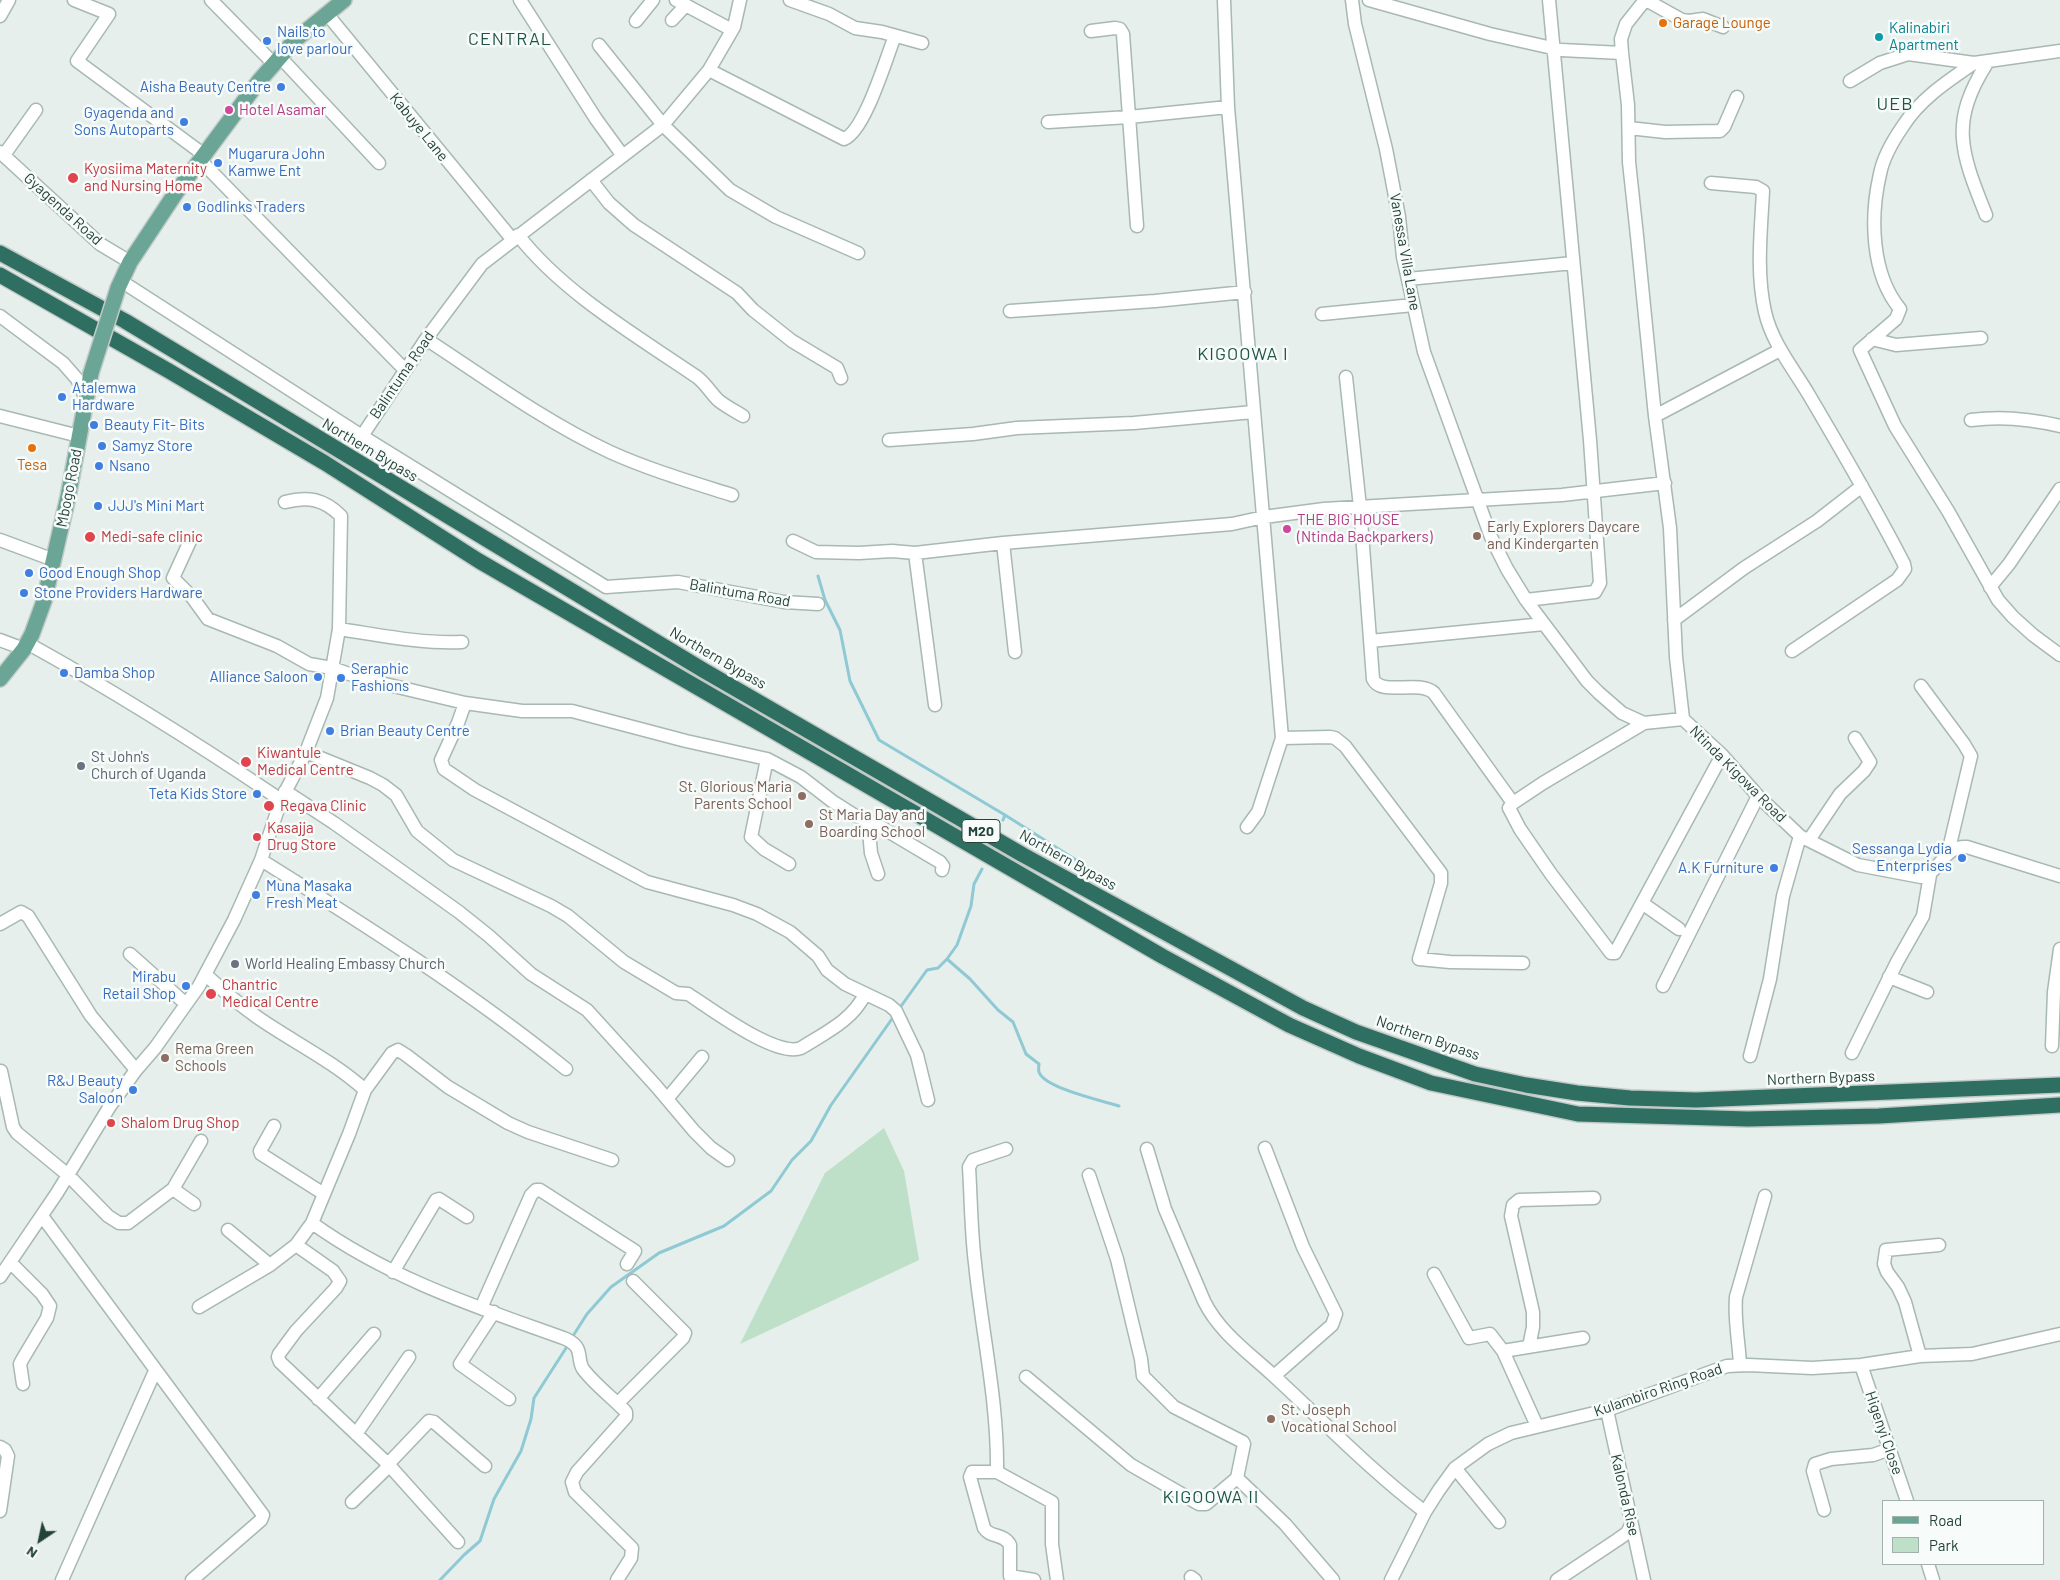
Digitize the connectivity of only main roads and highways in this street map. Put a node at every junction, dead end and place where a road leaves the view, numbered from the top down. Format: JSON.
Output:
{"nodes":[{"id":1,"x":342,"y":1,"type":"edge"},
{"id":2,"x":0,"y":253,"type":"edge"},
{"id":3,"x":0,"y":275,"type":"edge"},
{"id":4,"x":0,"y":679,"type":"edge"},
{"id":5,"x":2060,"y":1085,"type":"edge"},
{"id":6,"x":2060,"y":1105,"type":"edge"}],
"edges":[{"from":1,"to":4,"type":"main road","name":"Mbogo Road","bridge":true},
{"from":2,"to":5,"type":"highway","name":"Northern Bypass","number":"M20"},
{"from":3,"to":6,"type":"highway","number":"M20"}]}
